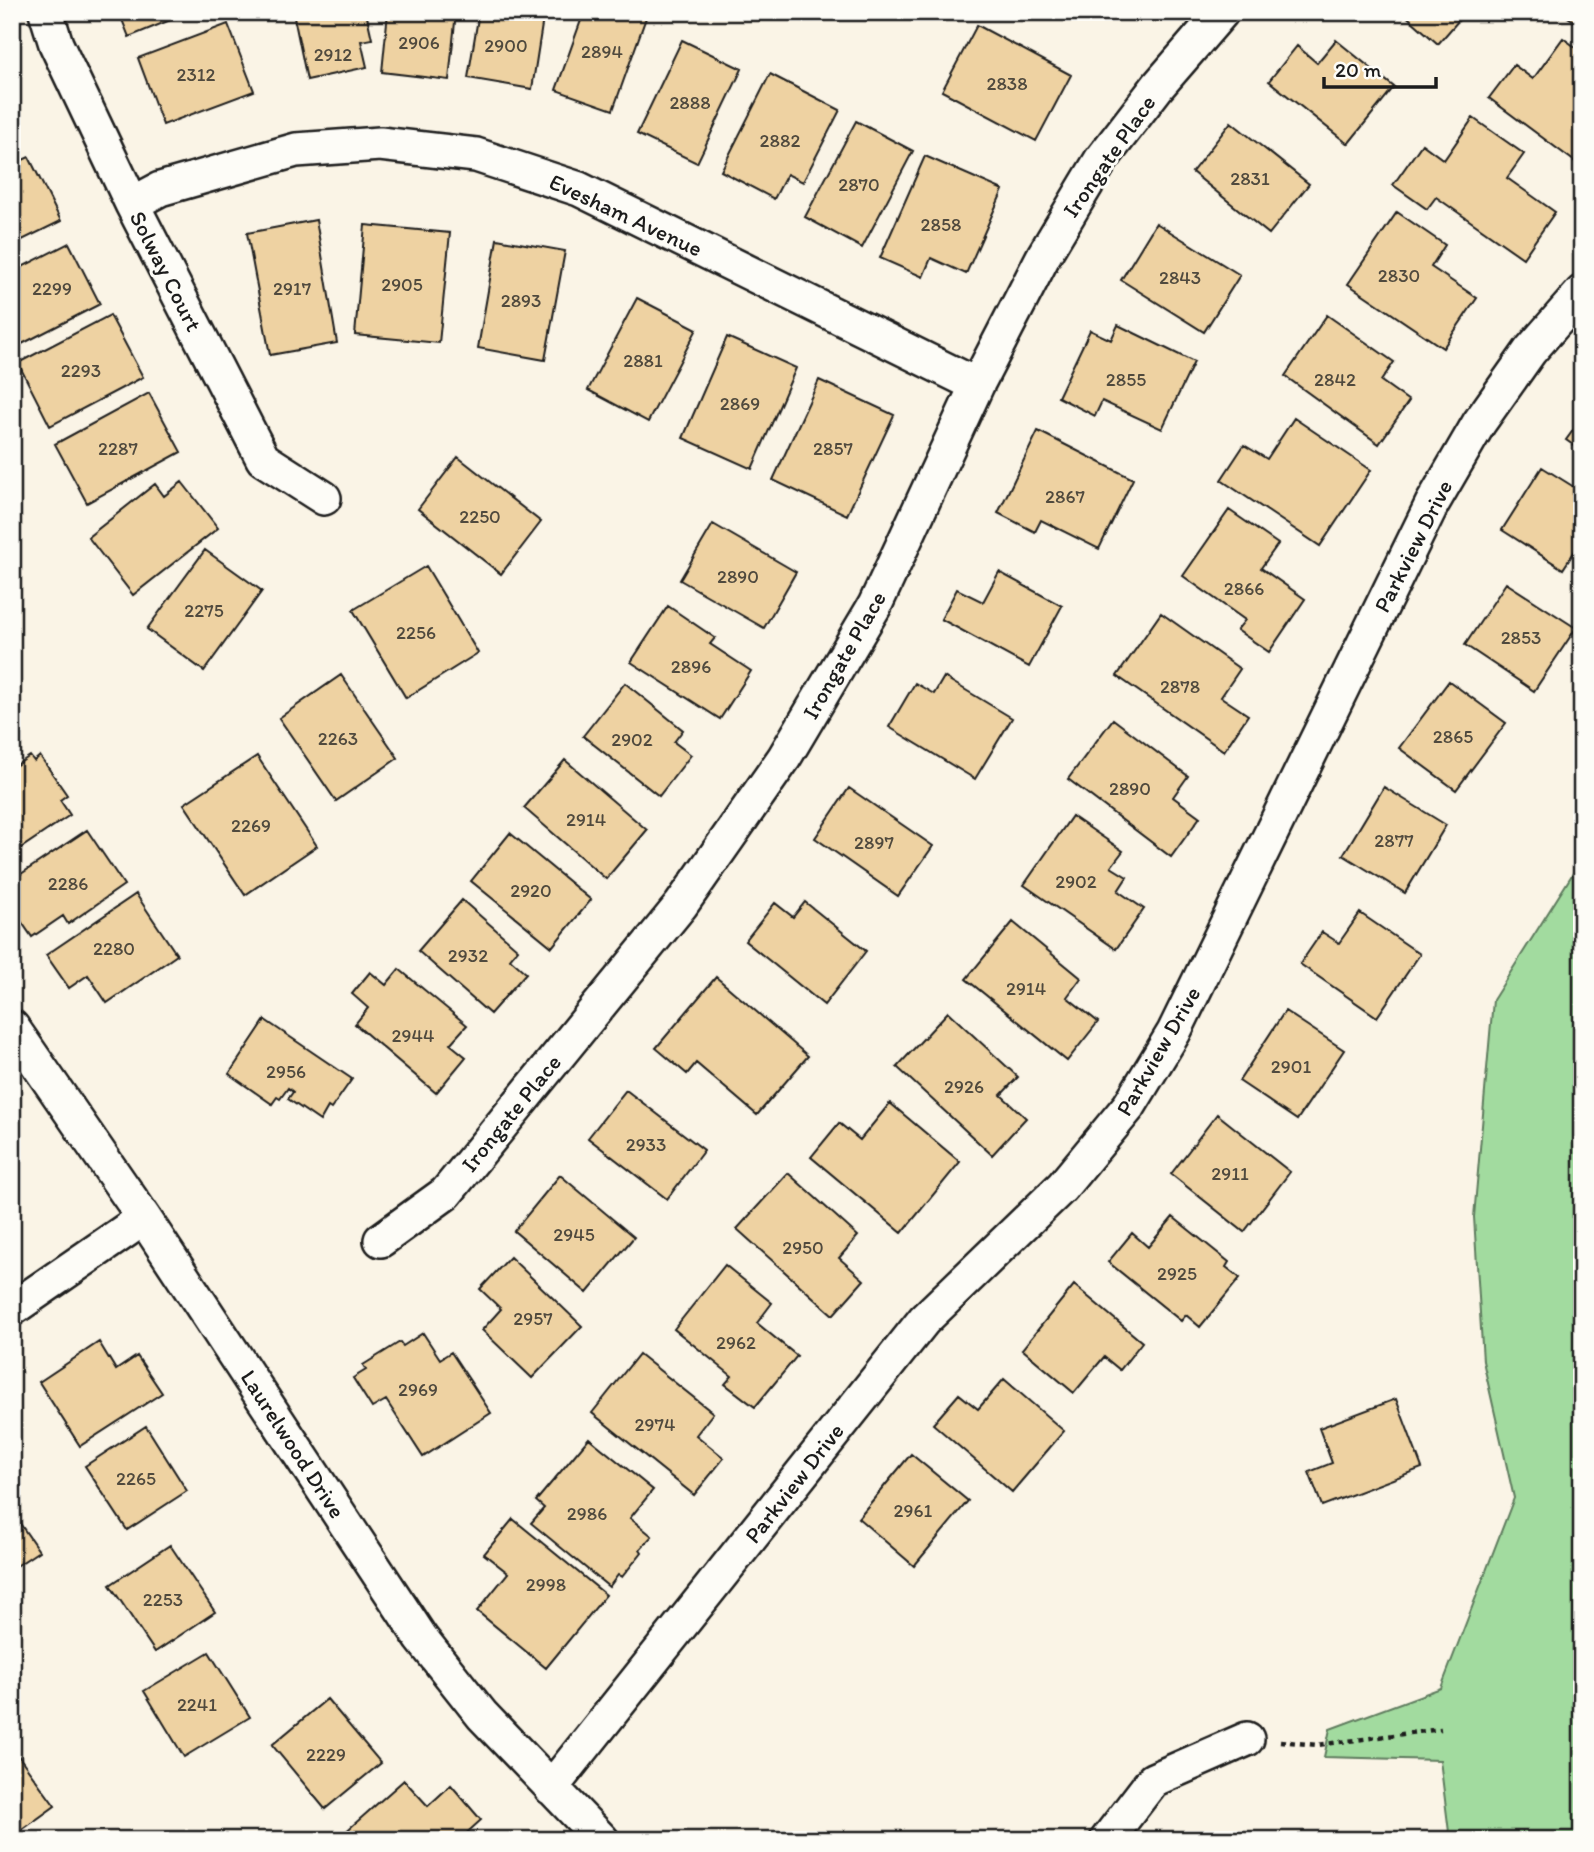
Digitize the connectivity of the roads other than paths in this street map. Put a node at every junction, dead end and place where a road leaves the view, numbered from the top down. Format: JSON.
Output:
{"nodes":[{"id":1,"x":46,"y":12,"type":"edge"},
{"id":2,"x":1222,"y":12,"type":"edge"},
{"id":3,"x":132,"y":204,"type":"junction"},
{"id":4,"x":1582,"y":292,"type":"edge"},
{"id":5,"x":977,"y":385,"type":"junction"},
{"id":6,"x":324,"y":498,"type":"dead end"},
{"id":7,"x":12,"y":1027,"type":"edge"},
{"id":8,"x":144,"y":1218,"type":"junction"},
{"id":9,"x":381,"y":1240,"type":"dead end"},
{"id":10,"x":12,"y":1309,"type":"edge"},
{"id":11,"x":1247,"y":1739,"type":"road end"},
{"id":12,"x":551,"y":1788,"type":"junction"},
{"id":13,"x":602,"y":1840,"type":"edge"},
{"id":14,"x":1107,"y":1840,"type":"edge"}],
"edges":[{"from":1,"to":3,"type":"street","name":"Solway Court"},
{"from":2,"to":5,"type":"street","name":"Irongate Place"},
{"from":3,"to":5,"type":"street","name":"Evesham Avenue"},
{"from":3,"to":6,"type":"street","name":"Solway Court"},
{"from":4,"to":12,"type":"street","name":"Parkview Drive"},
{"from":5,"to":9,"type":"street","name":"Irongate Place"},
{"from":7,"to":8,"type":"street","name":"Laurelwood Drive"},
{"from":8,"to":10,"type":"street"},
{"from":8,"to":12,"type":"street","name":"Laurelwood Drive"},
{"from":11,"to":14,"type":"street"},
{"from":12,"to":13,"type":"street","name":"Laurelwood Drive"}]}
